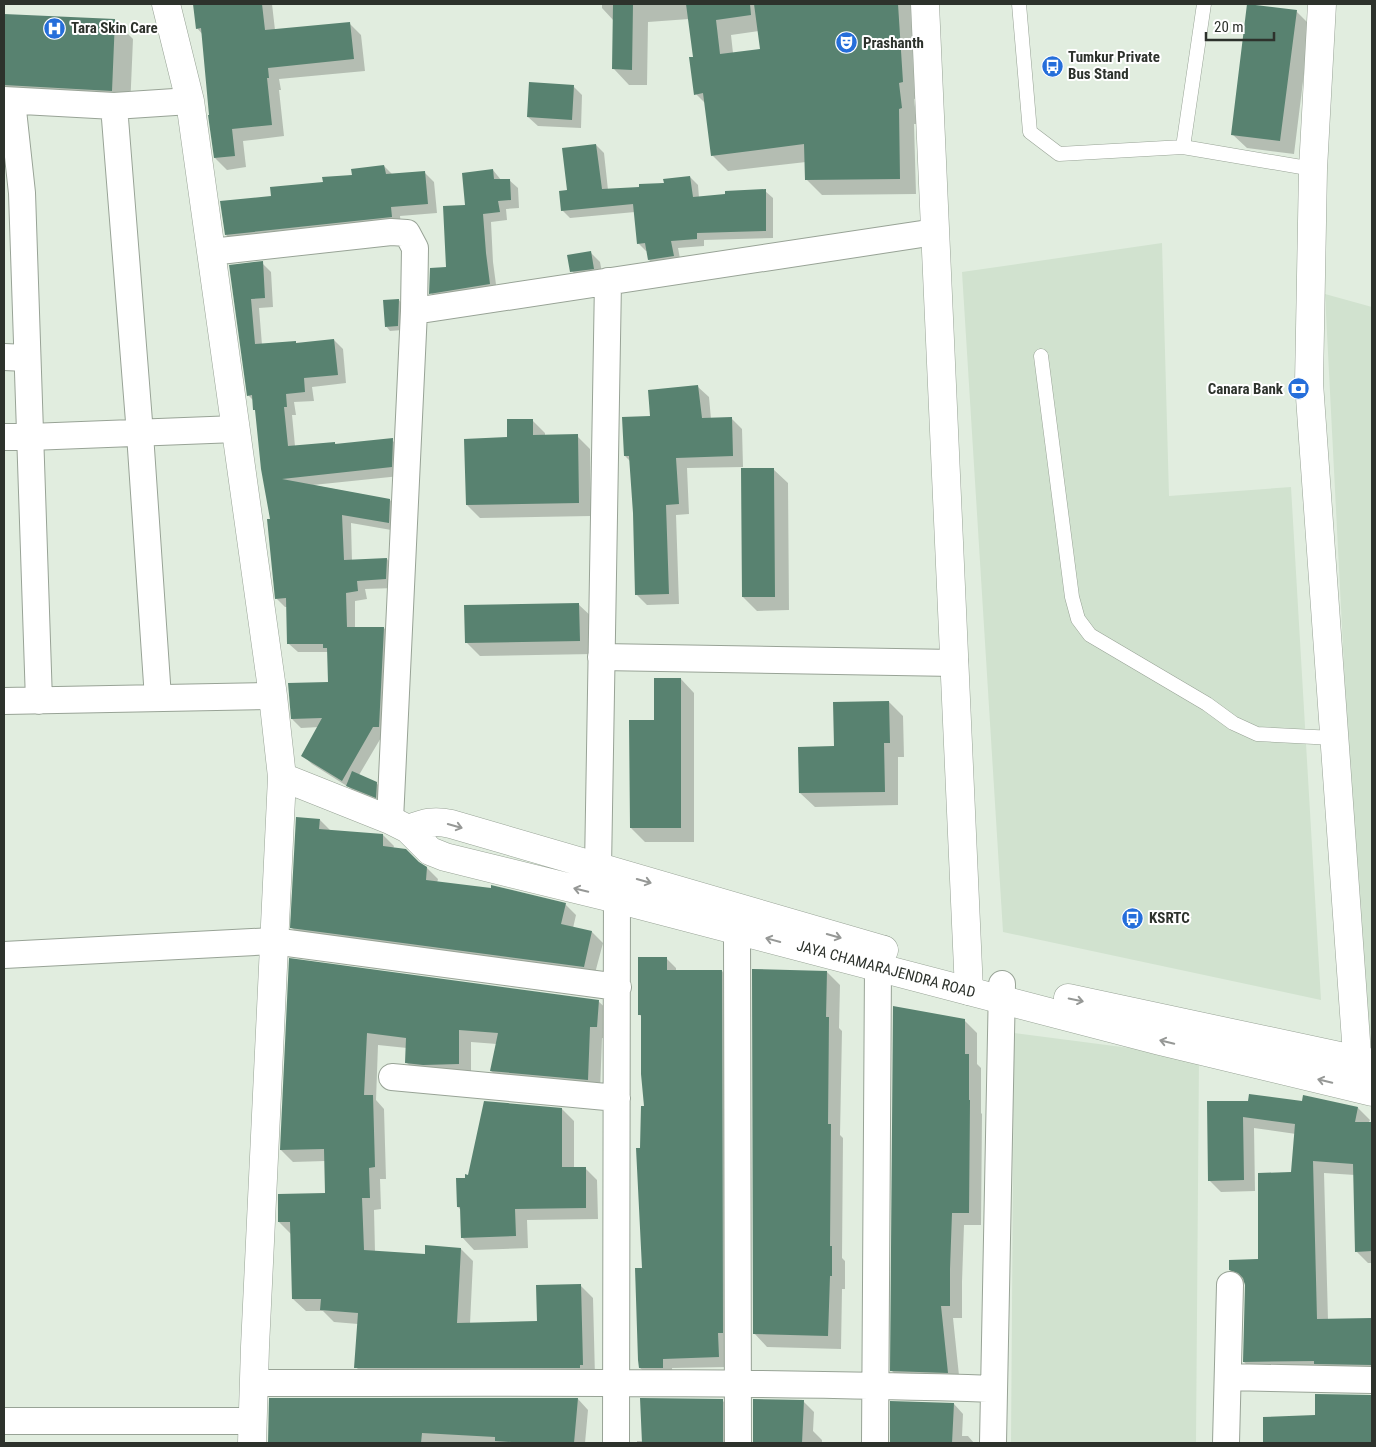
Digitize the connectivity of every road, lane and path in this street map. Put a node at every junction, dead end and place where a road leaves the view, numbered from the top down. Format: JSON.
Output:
{"nodes":[{"id":1,"x":166,"y":4,"type":"edge"},
{"id":2,"x":925,"y":4,"type":"edge"},
{"id":3,"x":1020,"y":4,"type":"edge"},
{"id":4,"x":1204,"y":4,"type":"edge"},
{"id":5,"x":1322,"y":4,"type":"edge"},
{"id":6,"x":8,"y":100,"type":"edge"},
{"id":7,"x":190,"y":101,"type":"junction"},
{"id":8,"x":114,"y":106,"type":"junction"},
{"id":9,"x":1183,"y":147,"type":"junction"},
{"id":10,"x":1313,"y":170,"type":"junction"},
{"id":11,"x":13,"y":192,"type":"edge"},
{"id":12,"x":935,"y":232,"type":"junction"},
{"id":13,"x":211,"y":252,"type":"junction"},
{"id":14,"x":608,"y":281,"type":"junction"},
{"id":15,"x":414,"y":311,"type":"junction"},
{"id":16,"x":1041,"y":356,"type":"dead end"},
{"id":17,"x":16,"y":358,"type":"edge"},
{"id":18,"x":236,"y":429,"type":"junction"},
{"id":19,"x":140,"y":434,"type":"junction"},
{"id":20,"x":4,"y":437,"type":"edge"},
{"id":21,"x":30,"y":437,"type":"junction"},
{"id":22,"x":601,"y":657,"type":"junction"},
{"id":23,"x":955,"y":663,"type":"junction"},
{"id":24,"x":273,"y":696,"type":"junction"},
{"id":25,"x":158,"y":698,"type":"junction"},
{"id":26,"x":39,"y":700,"type":"junction"},
{"id":27,"x":4,"y":701,"type":"edge"},
{"id":28,"x":1334,"y":738,"type":"junction"},
{"id":29,"x":282,"y":778,"type":"junction"},
{"id":30,"x":399,"y":825,"type":"junction"},
{"id":31,"x":611,"y":880,"type":"junction"},
{"id":32,"x":736,"y":930,"type":"junction"},
{"id":33,"x":273,"y":941,"type":"junction"},
{"id":34,"x":4,"y":955,"type":"edge"},
{"id":35,"x":881,"y":958,"type":"junction"},
{"id":36,"x":969,"y":984,"type":"junction"},
{"id":37,"x":618,"y":988,"type":"junction"},
{"id":38,"x":1001,"y":992,"type":"junction"},
{"id":39,"x":1365,"y":1062,"type":"edge"},
{"id":40,"x":392,"y":1078,"type":"dead end"},
{"id":41,"x":1366,"y":1091,"type":"edge"},
{"id":42,"x":617,"y":1098,"type":"junction"},
{"id":43,"x":1230,"y":1285,"type":"dead end"},
{"id":44,"x":1228,"y":1377,"type":"junction"},
{"id":45,"x":1372,"y":1380,"type":"edge"},
{"id":46,"x":254,"y":1383,"type":"junction"},
{"id":47,"x":616,"y":1383,"type":"junction"},
{"id":48,"x":738,"y":1384,"type":"junction"},
{"id":49,"x":876,"y":1385,"type":"junction"},
{"id":50,"x":994,"y":1388,"type":"junction"},
{"id":51,"x":4,"y":1421,"type":"edge"},
{"id":52,"x":253,"y":1432,"type":"edge"},
{"id":53,"x":616,"y":1443,"type":"edge"},
{"id":54,"x":738,"y":1443,"type":"edge"},
{"id":55,"x":875,"y":1443,"type":"edge"},
{"id":56,"x":993,"y":1443,"type":"edge"},
{"id":57,"x":1226,"y":1443,"type":"edge"}],
"edges":[{"from":1,"to":7,"type":"main road"},
{"from":2,"to":12,"type":"main road"},
{"from":3,"to":9,"type":"lane"},
{"from":4,"to":9,"type":"lane"},
{"from":5,"to":10,"type":"main road"},
{"from":6,"to":8,"type":"street"},
{"from":6,"to":11,"type":"street"},
{"from":7,"to":8,"type":"street"},
{"from":7,"to":13,"type":"main road"},
{"from":8,"to":19,"type":"street"},
{"from":9,"to":10,"type":"lane"},
{"from":10,"to":28,"type":"main road"},
{"from":11,"to":17,"type":"street"},
{"from":12,"to":14,"type":"street"},
{"from":12,"to":23,"type":"main road"},
{"from":13,"to":15,"type":"street"},
{"from":13,"to":18,"type":"main road"},
{"from":14,"to":15,"type":"street"},
{"from":14,"to":22,"type":"street"},
{"from":15,"to":30,"type":"street"},
{"from":16,"to":28,"type":"lane"},
{"from":17,"to":21,"type":"street"},
{"from":18,"to":19,"type":"street"},
{"from":18,"to":24,"type":"main road"},
{"from":19,"to":21,"type":"street"},
{"from":19,"to":25,"type":"street"},
{"from":20,"to":21,"type":"street"},
{"from":21,"to":26,"type":"street"},
{"from":22,"to":23,"type":"street"},
{"from":22,"to":31,"type":"street"},
{"from":23,"to":36,"type":"main road"},
{"from":24,"to":25,"type":"street"},
{"from":24,"to":29,"type":"main road"},
{"from":25,"to":26,"type":"street"},
{"from":26,"to":27,"type":"street"},
{"from":28,"to":39,"type":"main road"},
{"from":29,"to":30,"type":"main road","name":"JAYA CHAMARAJENDRA ROAD"},
{"from":29,"to":33,"type":"main road"},
{"from":30,"to":31,"type":"main road","name":"JAYA CHAMARAJENDRA ROAD","one_way":true},
{"from":31,"to":30,"type":"main road","name":"JAYA CHAMARAJENDRA ROAD","one_way":true},
{"from":31,"to":32,"type":"main road","name":"JAYA CHAMARAJENDRA ROAD"},
{"from":31,"to":35,"type":"main road","name":"JAYA CHAMARAJENDRA ROAD","one_way":true},
{"from":31,"to":37,"type":"street"},
{"from":35,"to":32,"type":"main road","name":"JAYA CHAMARAJENDRA ROAD","one_way":true},
{"from":32,"to":48,"type":"street"},
{"from":33,"to":34,"type":"street"},
{"from":33,"to":37,"type":"street"},
{"from":33,"to":46,"type":"main road"},
{"from":35,"to":36,"type":"main road","name":"JAYA CHAMARAJENDRA ROAD"},
{"from":35,"to":49,"type":"street"},
{"from":36,"to":38,"type":"main road","name":"JAYA CHAMARAJENDRA ROAD"},
{"from":37,"to":42,"type":"street"},
{"from":38,"to":39,"type":"main road","name":"JAYA CHAMARAJENDRA ROAD","one_way":true},
{"from":41,"to":38,"type":"main road","name":"JAYA CHAMARAJENDRA ROAD","one_way":true},
{"from":38,"to":50,"type":"street"},
{"from":39,"to":41,"type":"main road"},
{"from":40,"to":42,"type":"street"},
{"from":42,"to":47,"type":"street"},
{"from":43,"to":44,"type":"street"},
{"from":44,"to":45,"type":"street"},
{"from":44,"to":57,"type":"street"},
{"from":46,"to":47,"type":"street"},
{"from":46,"to":52,"type":"main road"},
{"from":47,"to":48,"type":"street"},
{"from":47,"to":53,"type":"street"},
{"from":48,"to":49,"type":"street"},
{"from":48,"to":54,"type":"street"},
{"from":49,"to":50,"type":"street"},
{"from":49,"to":55,"type":"street"},
{"from":50,"to":56,"type":"street"},
{"from":51,"to":52,"type":"street"}]}
